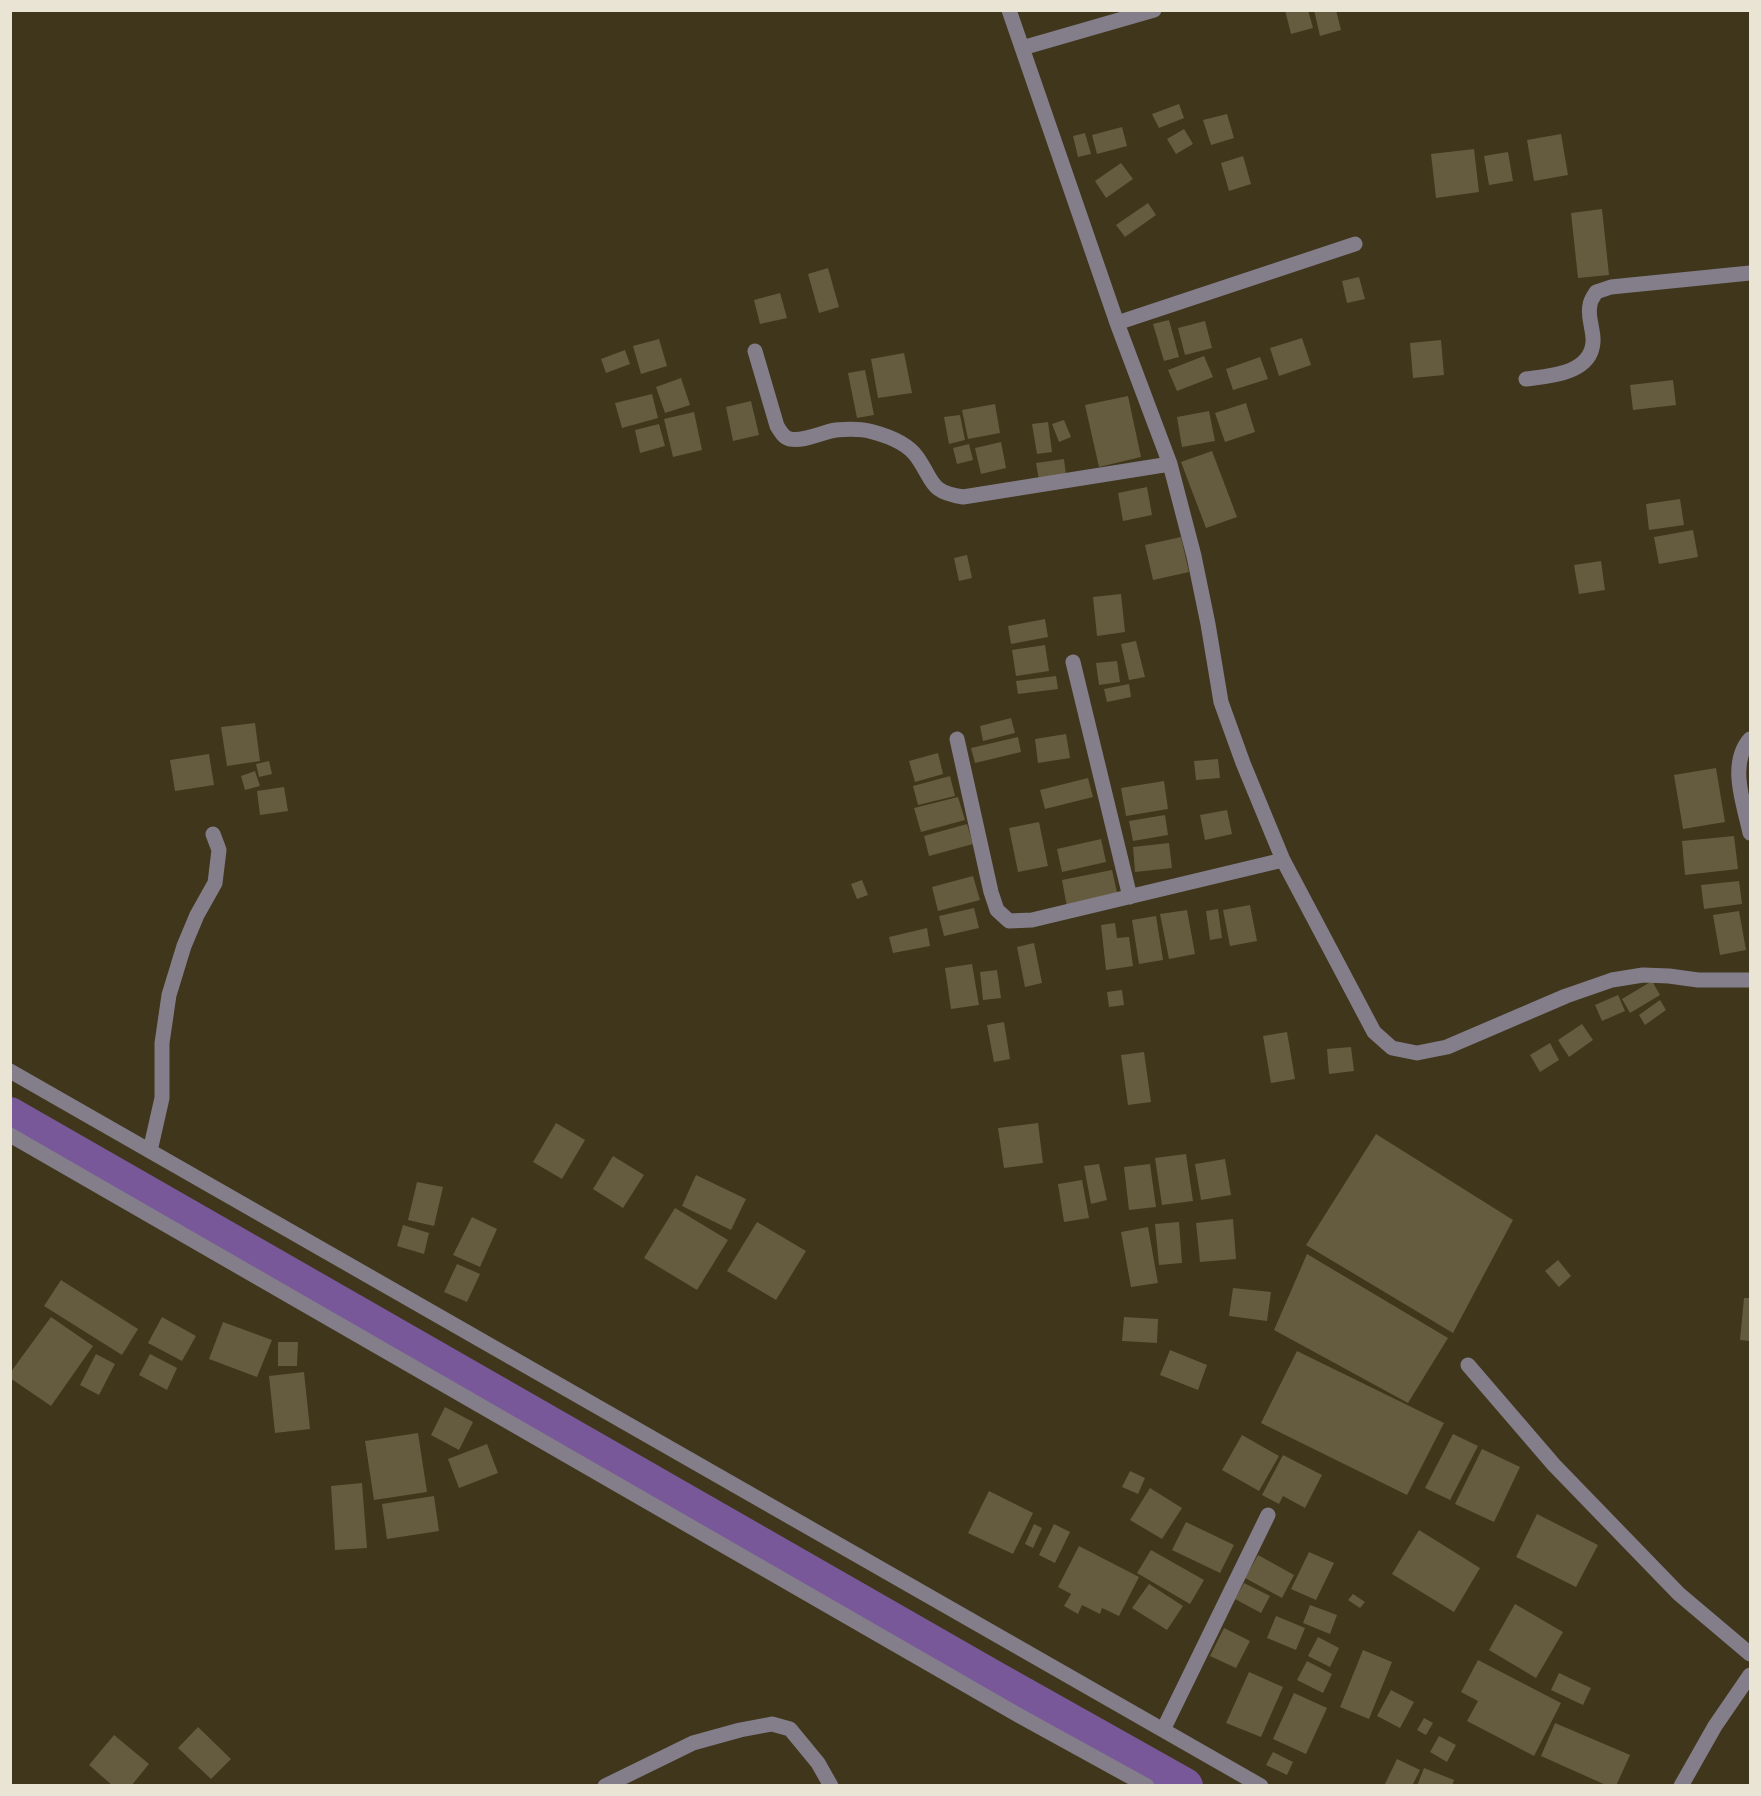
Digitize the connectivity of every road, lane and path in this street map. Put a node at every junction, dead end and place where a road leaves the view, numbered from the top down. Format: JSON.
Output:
{"nodes":[{"id":1,"x":1009,"y":10,"type":"edge"},
{"id":2,"x":1154,"y":10,"type":"edge"},
{"id":3,"x":1022,"y":48,"type":"junction"},
{"id":4,"x":1355,"y":244,"type":"dead end"},
{"id":5,"x":1750,"y":273,"type":"edge"},
{"id":6,"x":1117,"y":324,"type":"junction"},
{"id":7,"x":755,"y":351,"type":"dead end"},
{"id":8,"x":1526,"y":379,"type":"dead end"},
{"id":9,"x":1170,"y":464,"type":"junction"},
{"id":10,"x":1073,"y":662,"type":"dead end"},
{"id":11,"x":957,"y":739,"type":"dead end"},
{"id":12,"x":1750,"y":739,"type":"edge"},
{"id":13,"x":1750,"y":833,"type":"edge"},
{"id":14,"x":213,"y":834,"type":"dead end"},
{"id":15,"x":1283,"y":860,"type":"junction"},
{"id":16,"x":1131,"y":897,"type":"junction"},
{"id":17,"x":1750,"y":980,"type":"edge"},
{"id":18,"x":10,"y":1071,"type":"edge"},
{"id":19,"x":10,"y":1135,"type":"edge"},
{"id":20,"x":150,"y":1151,"type":"junction"},
{"id":21,"x":1468,"y":1365,"type":"dead end"},
{"id":22,"x":1268,"y":1515,"type":"dead end"},
{"id":23,"x":1750,"y":1654,"type":"edge"},
{"id":24,"x":1750,"y":1675,"type":"edge"},
{"id":25,"x":1163,"y":1730,"type":"junction"},
{"id":26,"x":605,"y":1785,"type":"edge"},
{"id":27,"x":831,"y":1785,"type":"edge"},
{"id":28,"x":1147,"y":1785,"type":"edge"},
{"id":29,"x":1261,"y":1785,"type":"edge"},
{"id":30,"x":1681,"y":1785,"type":"edge"}],
"edges":[{"from":1,"to":3,"type":"street"},
{"from":2,"to":3,"type":"street"},
{"from":3,"to":6,"type":"street"},
{"from":4,"to":6,"type":"street"},
{"from":5,"to":8,"type":"street"},
{"from":6,"to":9,"type":"street"},
{"from":7,"to":9,"type":"street"},
{"from":9,"to":15,"type":"street"},
{"from":10,"to":16,"type":"street"},
{"from":11,"to":16,"type":"street"},
{"from":12,"to":13,"type":"street"},
{"from":14,"to":20,"type":"street"},
{"from":15,"to":16,"type":"street"},
{"from":15,"to":17,"type":"street"},
{"from":18,"to":20,"type":"street"},
{"from":19,"to":28,"type":"street"},
{"from":20,"to":25,"type":"street"},
{"from":21,"to":23,"type":"street"},
{"from":22,"to":25,"type":"street"},
{"from":24,"to":30,"type":"street"},
{"from":25,"to":29,"type":"street"},
{"from":26,"to":27,"type":"street"}]}
